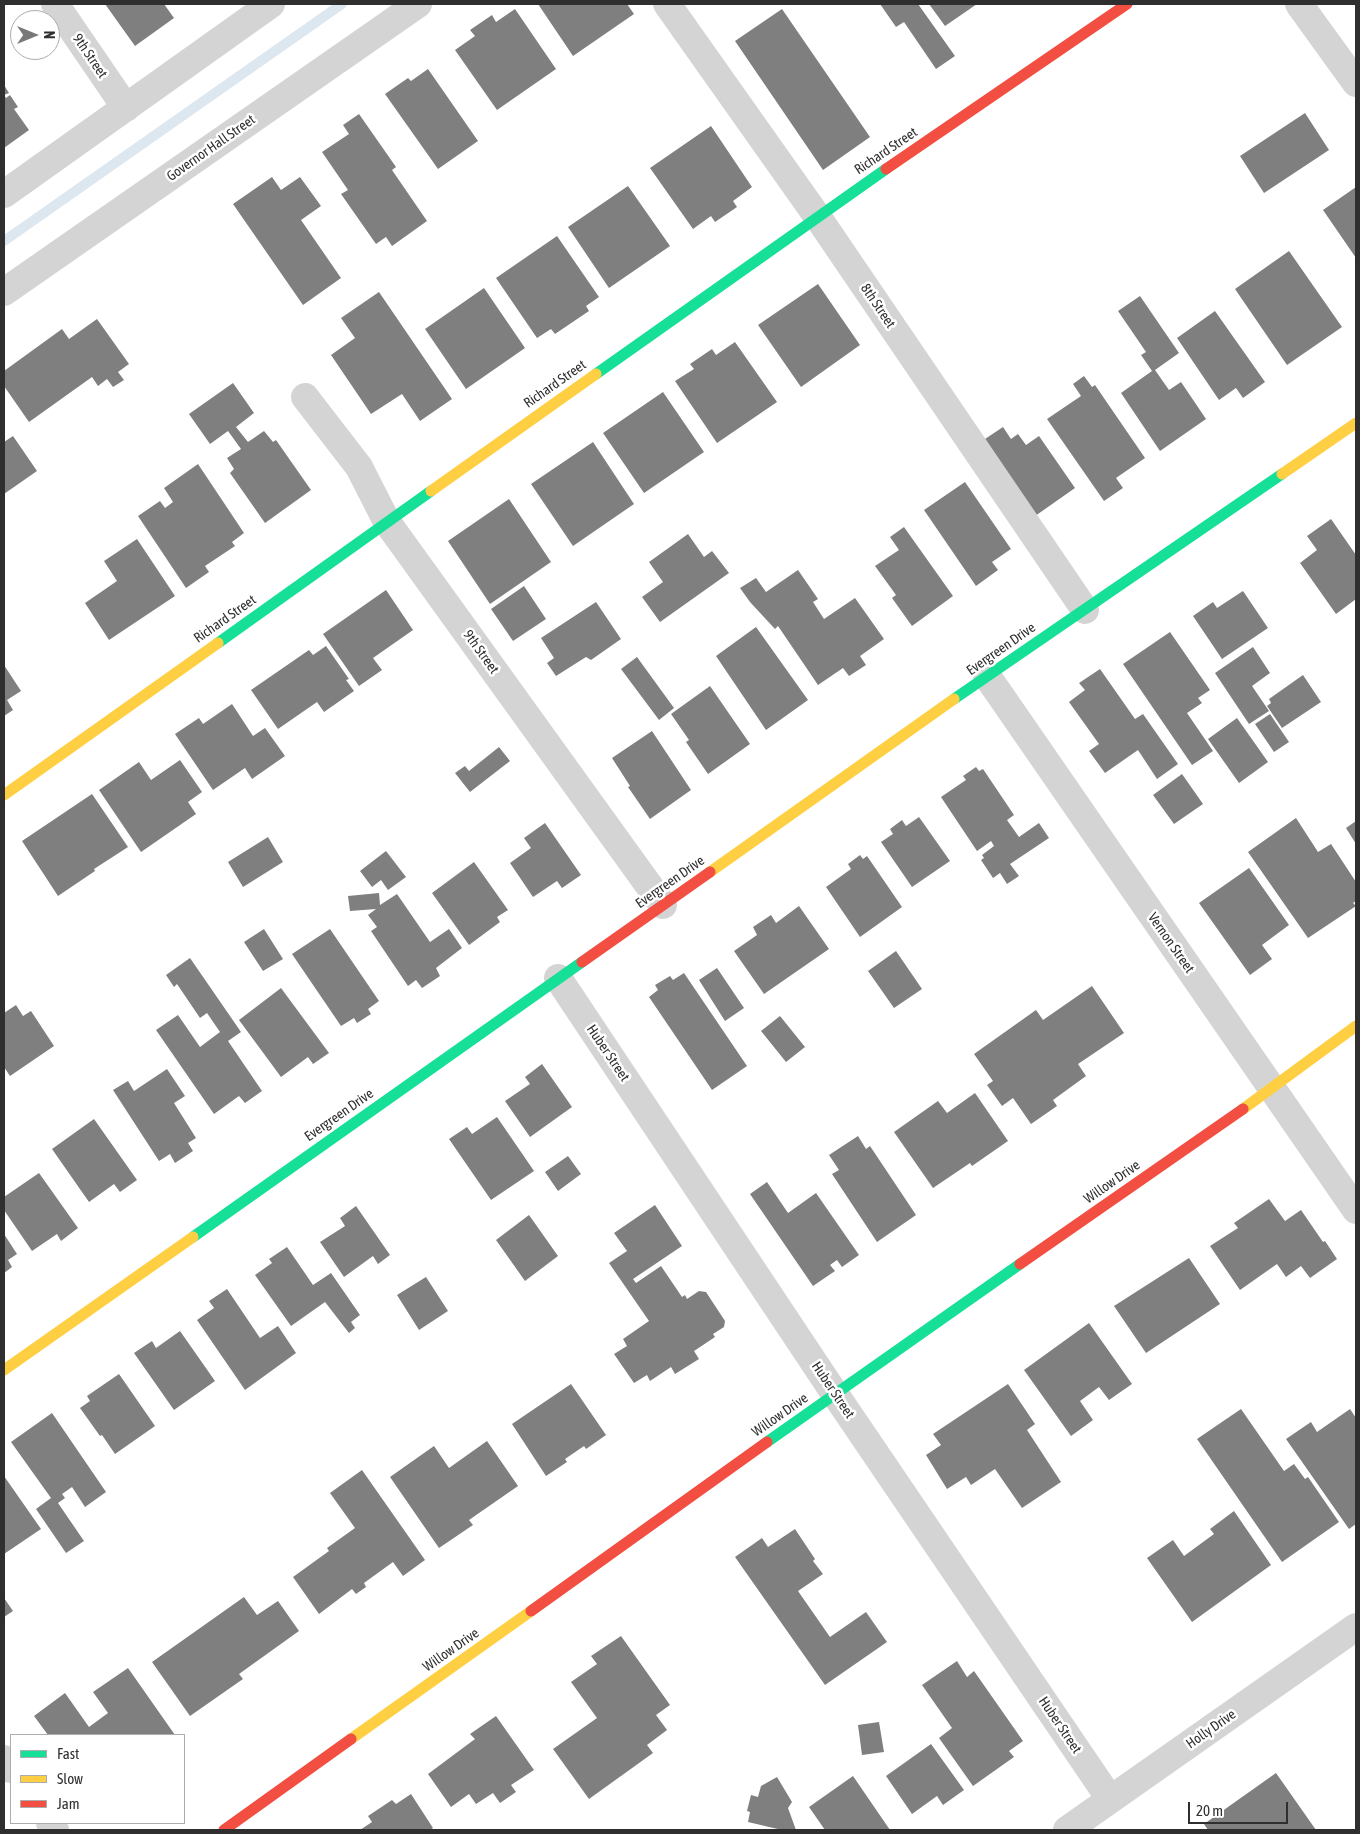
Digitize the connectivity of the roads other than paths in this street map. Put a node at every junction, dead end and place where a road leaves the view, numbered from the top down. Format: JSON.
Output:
{"nodes":[{"id":1,"x":55,"y":4,"type":"edge"},
{"id":2,"x":271,"y":4,"type":"edge"},
{"id":3,"x":418,"y":4,"type":"edge"},
{"id":4,"x":668,"y":4,"type":"edge"},
{"id":5,"x":1127,"y":4,"type":"edge"},
{"id":6,"x":1299,"y":4,"type":"edge"},
{"id":7,"x":1356,"y":83,"type":"edge"},
{"id":8,"x":126,"y":108,"type":"junction"},
{"id":9,"x":4,"y":194,"type":"edge"},
{"id":10,"x":817,"y":216,"type":"junction"},
{"id":11,"x":4,"y":292,"type":"edge"},
{"id":12,"x":305,"y":397,"type":"dead end"},
{"id":13,"x":1356,"y":423,"type":"edge"},
{"id":14,"x":387,"y":522,"type":"junction"},
{"id":15,"x":1085,"y":610,"type":"junction"},
{"id":16,"x":987,"y":676,"type":"junction"},
{"id":17,"x":4,"y":795,"type":"edge"},
{"id":18,"x":663,"y":905,"type":"junction"},
{"id":19,"x":558,"y":978,"type":"junction"},
{"id":20,"x":1356,"y":1026,"type":"edge"},
{"id":21,"x":1271,"y":1088,"type":"junction"},
{"id":22,"x":1356,"y":1210,"type":"edge"},
{"id":23,"x":4,"y":1370,"type":"edge"},
{"id":24,"x":835,"y":1394,"type":"junction"},
{"id":25,"x":1356,"y":1627,"type":"edge"},
{"id":26,"x":1110,"y":1799,"type":"junction"},
{"id":27,"x":224,"y":1830,"type":"edge"},
{"id":28,"x":1067,"y":1830,"type":"edge"}],
"edges":[{"from":1,"to":8,"type":"street","name":"9th Street"},
{"from":2,"to":8,"type":"street"},
{"from":3,"to":11,"type":"street","name":"Governor Hall Street"},
{"from":4,"to":10,"type":"street","name":"8th Street"},
{"from":5,"to":10,"type":"street","name":"Richard Street"},
{"from":6,"to":7,"type":"street"},
{"from":8,"to":9,"type":"street"},
{"from":10,"to":14,"type":"street","name":"Richard Street"},
{"from":10,"to":15,"type":"street","name":"8th Street"},
{"from":12,"to":14,"type":"street","name":"9th Street"},
{"from":13,"to":15,"type":"street","name":"Evergreen Drive"},
{"from":14,"to":17,"type":"street","name":"Richard Street"},
{"from":14,"to":18,"type":"street","name":"9th Street"},
{"from":15,"to":16,"type":"street","name":"Evergreen Drive"},
{"from":16,"to":18,"type":"street","name":"Evergreen Drive"},
{"from":16,"to":21,"type":"street","name":"Vernon Street"},
{"from":18,"to":19,"type":"street","name":"Evergreen Drive"},
{"from":19,"to":23,"type":"street","name":"Evergreen Drive"},
{"from":19,"to":24,"type":"street","name":"Huber Street"},
{"from":20,"to":21,"type":"street","name":"Willow Drive"},
{"from":21,"to":22,"type":"street","name":"Vernon Street"},
{"from":21,"to":24,"type":"street","name":"Willow Drive"},
{"from":24,"to":26,"type":"street","name":"Huber Street"},
{"from":24,"to":27,"type":"street","name":"Willow Drive"},
{"from":25,"to":26,"type":"street","name":"Holly Drive"},
{"from":26,"to":28,"type":"street","name":"Holly Drive"}]}
